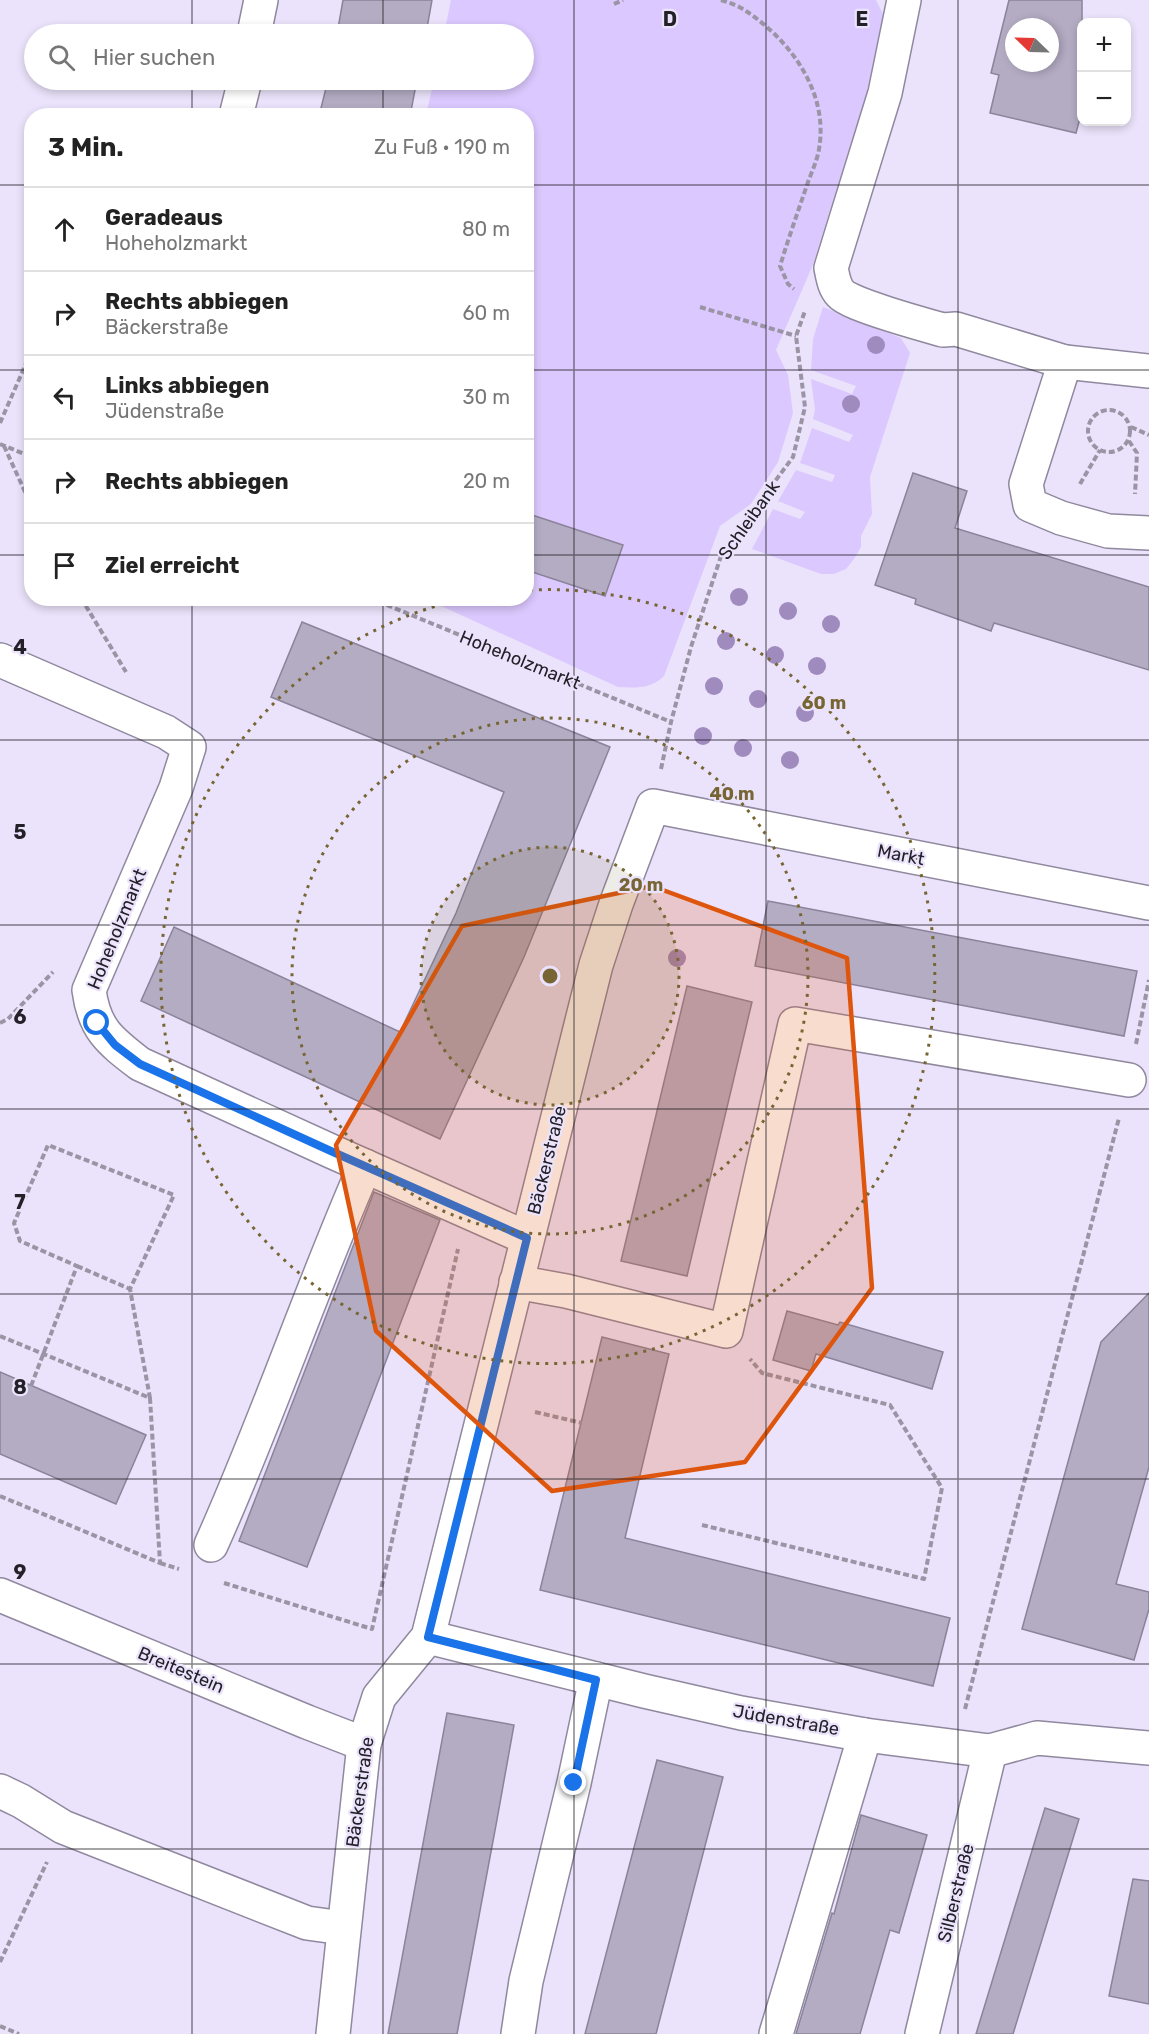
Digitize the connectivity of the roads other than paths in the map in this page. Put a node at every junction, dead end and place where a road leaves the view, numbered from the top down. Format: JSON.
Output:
{"nodes":[{"id":1,"x":261,"y":0,"type":"edge"},
{"id":2,"x":904,"y":0,"type":"edge"},
{"id":3,"x":256,"y":24,"type":"edge"},
{"id":4,"x":242,"y":90,"type":"edge"},
{"id":5,"x":238,"y":108,"type":"edge"},
{"id":6,"x":1065,"y":363,"type":"junction"},
{"id":7,"x":1149,"y":371,"type":"edge"},
{"id":8,"x":1137,"y":532,"type":"edge"},
{"id":9,"x":0,"y":660,"type":"edge"},
{"id":10,"x":653,"y":806,"type":"joint"},
{"id":11,"x":1149,"y":903,"type":"edge"},
{"id":12,"x":1129,"y":1080,"type":"road end"},
{"id":13,"x":365,"y":1166,"type":"junction"},
{"id":14,"x":527,"y":1238,"type":"junction"},
{"id":15,"x":516,"y":1282,"type":"junction"},
{"id":16,"x":211,"y":1545,"type":"dead end"},
{"id":17,"x":0,"y":1594,"type":"edge"},
{"id":18,"x":428,"y":1637,"type":"junction"},
{"id":19,"x":596,"y":1680,"type":"junction"},
{"id":20,"x":865,"y":1735,"type":"junction"},
{"id":21,"x":364,"y":1744,"type":"junction"},
{"id":22,"x":1149,"y":1748,"type":"edge"},
{"id":23,"x":990,"y":1751,"type":"junction"},
{"id":24,"x":0,"y":1791,"type":"edge"},
{"id":25,"x":343,"y":1928,"type":"junction"},
{"id":26,"x":333,"y":2034,"type":"edge"},
{"id":27,"x":518,"y":2034,"type":"edge"},
{"id":28,"x":776,"y":2034,"type":"edge"},
{"id":29,"x":922,"y":2034,"type":"edge"}],
"edges":[{"from":1,"to":3,"type":"street"},
{"from":2,"to":6,"type":"street"},
{"from":4,"to":5,"type":"street"},
{"from":6,"to":7,"type":"street"},
{"from":6,"to":8,"type":"street"},
{"from":9,"to":13,"type":"street","name":"Hoheholzmarkt"},
{"from":10,"to":11,"type":"street","name":"Markt"},
{"from":10,"to":14,"type":"street","name":"Bäckerstraße"},
{"from":12,"to":15,"type":"street"},
{"from":13,"to":14,"type":"street","name":"Hoheholzmarkt"},
{"from":13,"to":16,"type":"street"},
{"from":14,"to":15,"type":"street","name":"Bäckerstraße"},
{"from":15,"to":18,"type":"street","name":"Bäckerstraße"},
{"from":17,"to":21,"type":"street","name":"Breitestein"},
{"from":18,"to":19,"type":"street","name":"Jüdenstraße"},
{"from":18,"to":21,"type":"street","name":"Bäckerstraße"},
{"from":19,"to":20,"type":"street","name":"Jüdenstraße"},
{"from":19,"to":27,"type":"street"},
{"from":20,"to":23,"type":"street","name":"Jüdenstraße"},
{"from":20,"to":28,"type":"street"},
{"from":21,"to":25,"type":"street","name":"Bäckerstraße"},
{"from":22,"to":23,"type":"street","name":"Jüdenstraße"},
{"from":23,"to":29,"type":"street","name":"Silberstraße"},
{"from":24,"to":25,"type":"street"},
{"from":25,"to":26,"type":"street","name":"Bäckerstraße"}]}
